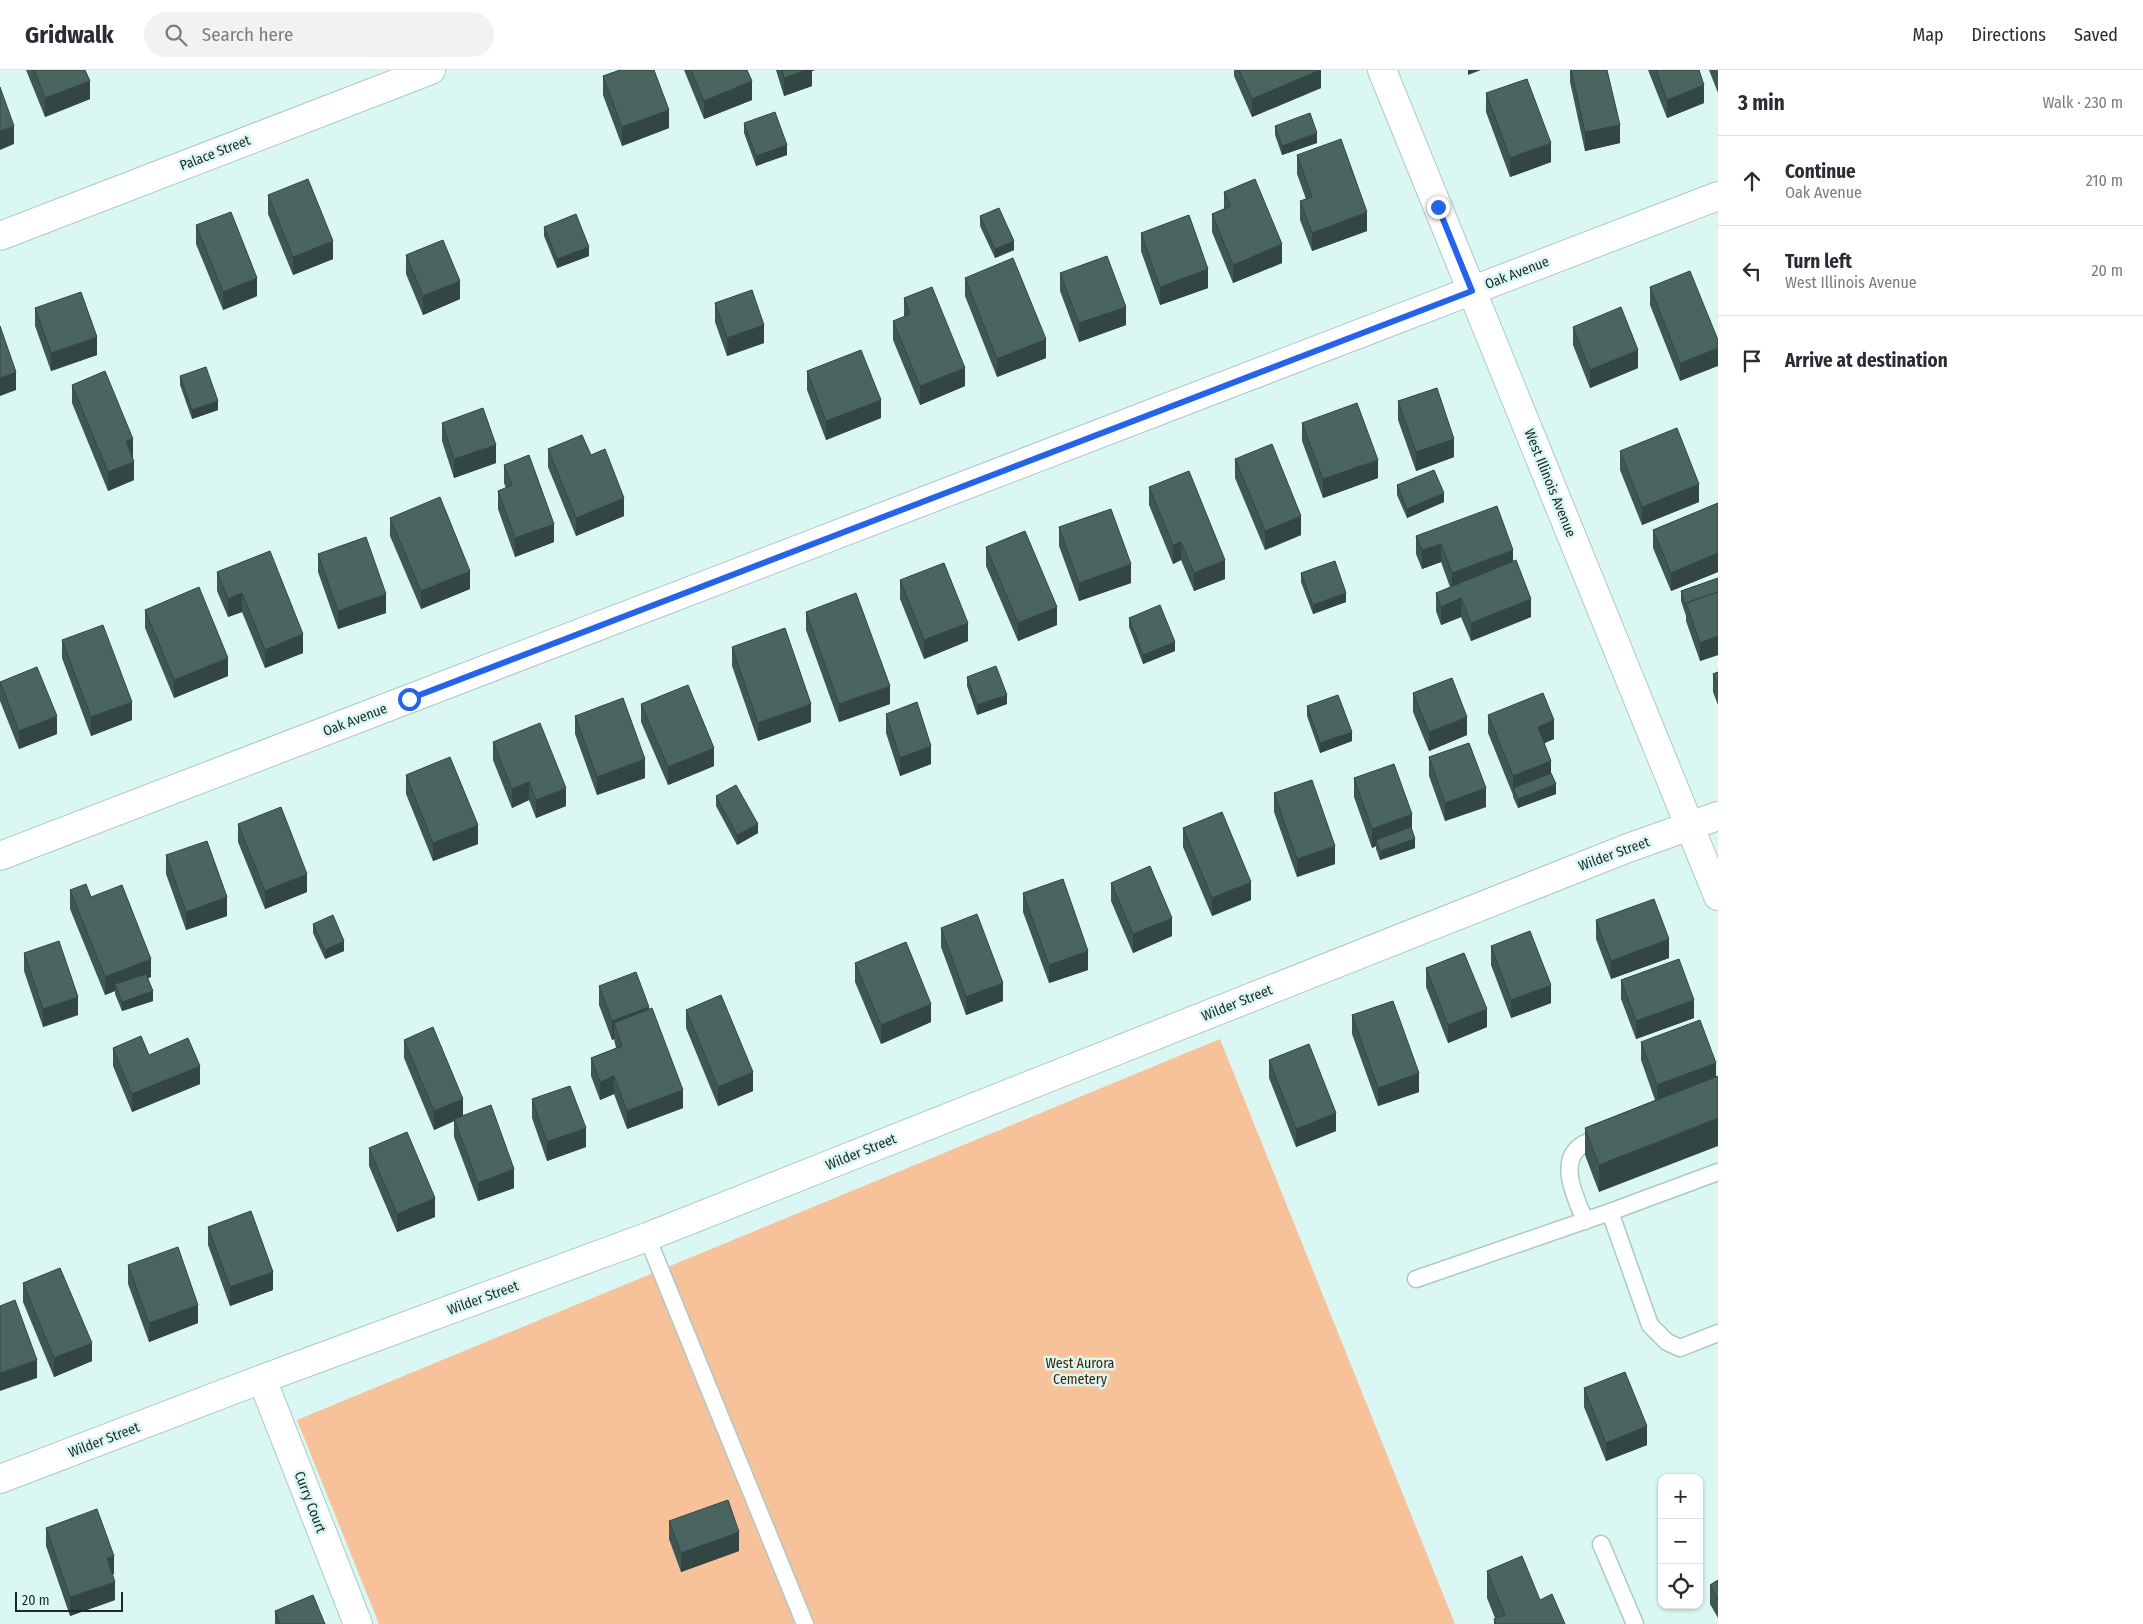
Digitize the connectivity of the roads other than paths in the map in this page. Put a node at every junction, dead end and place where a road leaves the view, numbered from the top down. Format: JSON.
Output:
{"nodes":[{"id":1,"x":431,"y":70,"type":"edge"},
{"id":2,"x":1382,"y":70,"type":"edge"},
{"id":3,"x":1718,"y":196,"type":"edge"},
{"id":4,"x":0,"y":236,"type":"edge"},
{"id":5,"x":1472,"y":291,"type":"junction"},
{"id":6,"x":1718,"y":816,"type":"edge"},
{"id":7,"x":1689,"y":826,"type":"junction"},
{"id":8,"x":0,"y":856,"type":"edge"},
{"id":9,"x":1718,"y":896,"type":"edge"},
{"id":10,"x":1618,"y":1132,"type":"edge"},
{"id":11,"x":1718,"y":1172,"type":"edge"},
{"id":12,"x":1610,"y":1212,"type":"junction"},
{"id":13,"x":1585,"y":1220,"type":"junction"},
{"id":14,"x":647,"y":1237,"type":"junction"},
{"id":15,"x":1416,"y":1279,"type":"dead end"},
{"id":16,"x":1718,"y":1333,"type":"edge"},
{"id":17,"x":262,"y":1379,"type":"junction"},
{"id":18,"x":0,"y":1479,"type":"edge"},
{"id":19,"x":1601,"y":1544,"type":"dead end"},
{"id":20,"x":358,"y":1624,"type":"edge"},
{"id":21,"x":805,"y":1624,"type":"edge"},
{"id":22,"x":1635,"y":1624,"type":"edge"}],
"edges":[{"from":1,"to":4,"type":"street","name":"Palace Street"},
{"from":2,"to":5,"type":"street","name":"West Illinois Avenue"},
{"from":3,"to":5,"type":"street","name":"Oak Avenue"},
{"from":5,"to":7,"type":"street","name":"West Illinois Avenue"},
{"from":5,"to":8,"type":"street","name":"Oak Avenue"},
{"from":6,"to":7,"type":"street","name":"Wilder Street"},
{"from":7,"to":9,"type":"street","name":"West Illinois Avenue"},
{"from":7,"to":14,"type":"street","name":"Wilder Street"},
{"from":10,"to":13,"type":"lane"},
{"from":11,"to":12,"type":"lane"},
{"from":12,"to":13,"type":"lane"},
{"from":12,"to":16,"type":"lane"},
{"from":13,"to":15,"type":"lane"},
{"from":14,"to":17,"type":"street","name":"Wilder Street"},
{"from":14,"to":21,"type":"lane"},
{"from":17,"to":18,"type":"street","name":"Wilder Street"},
{"from":17,"to":20,"type":"street","name":"Curry Court"},
{"from":19,"to":22,"type":"lane"}]}
